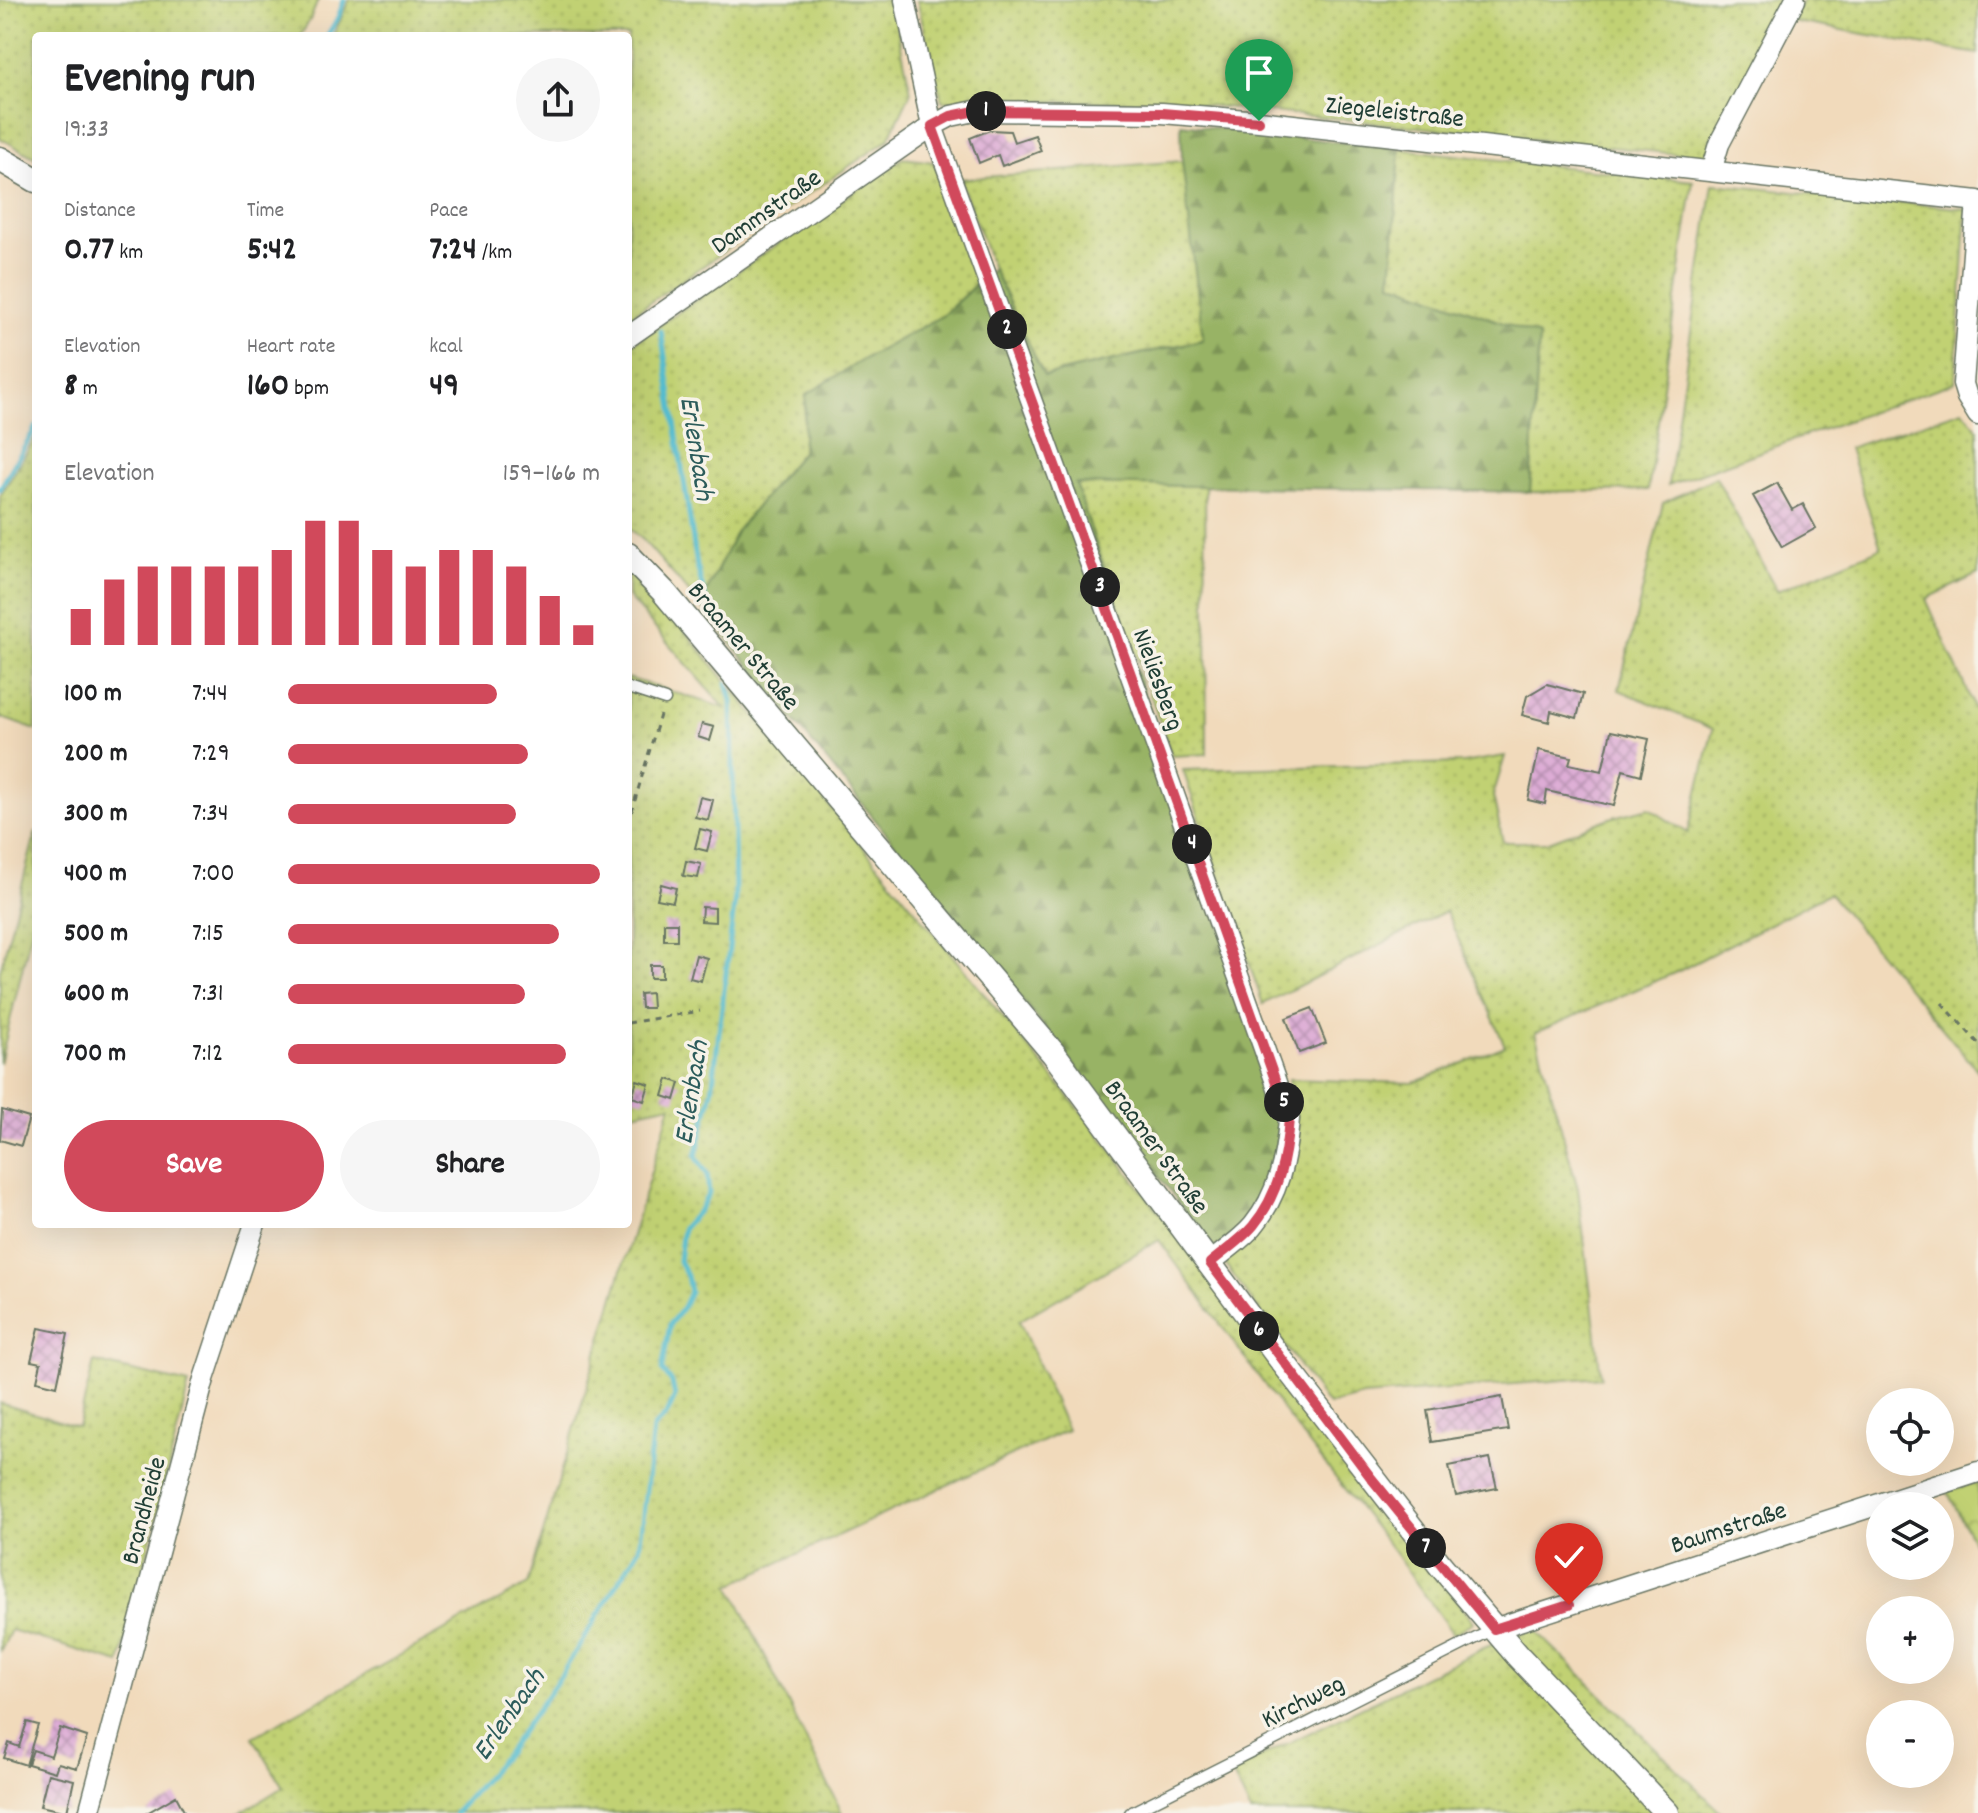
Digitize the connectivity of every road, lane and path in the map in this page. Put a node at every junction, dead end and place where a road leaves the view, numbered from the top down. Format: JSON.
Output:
{"nodes":[{"id":1,"x":905,"y":0,"type":"edge"},
{"id":2,"x":1795,"y":0,"type":"edge"},
{"id":3,"x":932,"y":126,"type":"junction"},
{"id":4,"x":0,"y":159,"type":"edge"},
{"id":5,"x":1711,"y":171,"type":"junction"},
{"id":6,"x":32,"y":178,"type":"edge"},
{"id":7,"x":1977,"y":201,"type":"edge"},
{"id":8,"x":632,"y":334,"type":"edge"},
{"id":9,"x":1978,"y":415,"type":"edge"},
{"id":10,"x":632,"y":559,"type":"edge"},
{"id":11,"x":632,"y":689,"type":"edge"},
{"id":12,"x":665,"y":700,"type":"joint"},
{"id":13,"x":632,"y":811,"type":"edge"},
{"id":14,"x":1942,"y":1003,"type":"dead end"},
{"id":15,"x":700,"y":1011,"type":"dead end"},
{"id":16,"x":632,"y":1022,"type":"edge"},
{"id":17,"x":1978,"y":1043,"type":"edge"},
{"id":18,"x":254,"y":1228,"type":"edge"},
{"id":19,"x":1210,"y":1263,"type":"junction"},
{"id":20,"x":1978,"y":1472,"type":"edge"},
{"id":21,"x":1494,"y":1629,"type":"junction"},
{"id":22,"x":89,"y":1813,"type":"edge"},
{"id":23,"x":1130,"y":1813,"type":"edge"},
{"id":24,"x":1667,"y":1813,"type":"edge"}],
"edges":[{"from":1,"to":3,"type":"street","name":"Nieliesberg"},
{"from":2,"to":5,"type":"street"},
{"from":3,"to":5,"type":"street","name":"Ziegeleistraße"},
{"from":3,"to":8,"type":"street","name":"Dammstraße"},
{"from":3,"to":19,"type":"street","name":"Nieliesberg"},
{"from":4,"to":6,"type":"street"},
{"from":5,"to":7,"type":"street","name":"Ziegeleistraße"},
{"from":7,"to":9,"type":"street"},
{"from":10,"to":19,"type":"street","name":"Braamer Straße"},
{"from":11,"to":12,"type":"lane"},
{"from":12,"to":13,"type":"path"},
{"from":14,"to":17,"type":"path"},
{"from":15,"to":16,"type":"path"},
{"from":18,"to":22,"type":"street","name":"Brandheide"},
{"from":19,"to":21,"type":"street","name":"Braamer Straße"},
{"from":20,"to":21,"type":"street","name":"Baumstraße"},
{"from":21,"to":23,"type":"lane","name":"Kirchweg"},
{"from":21,"to":24,"type":"street","name":"Braamer Straße"}]}
